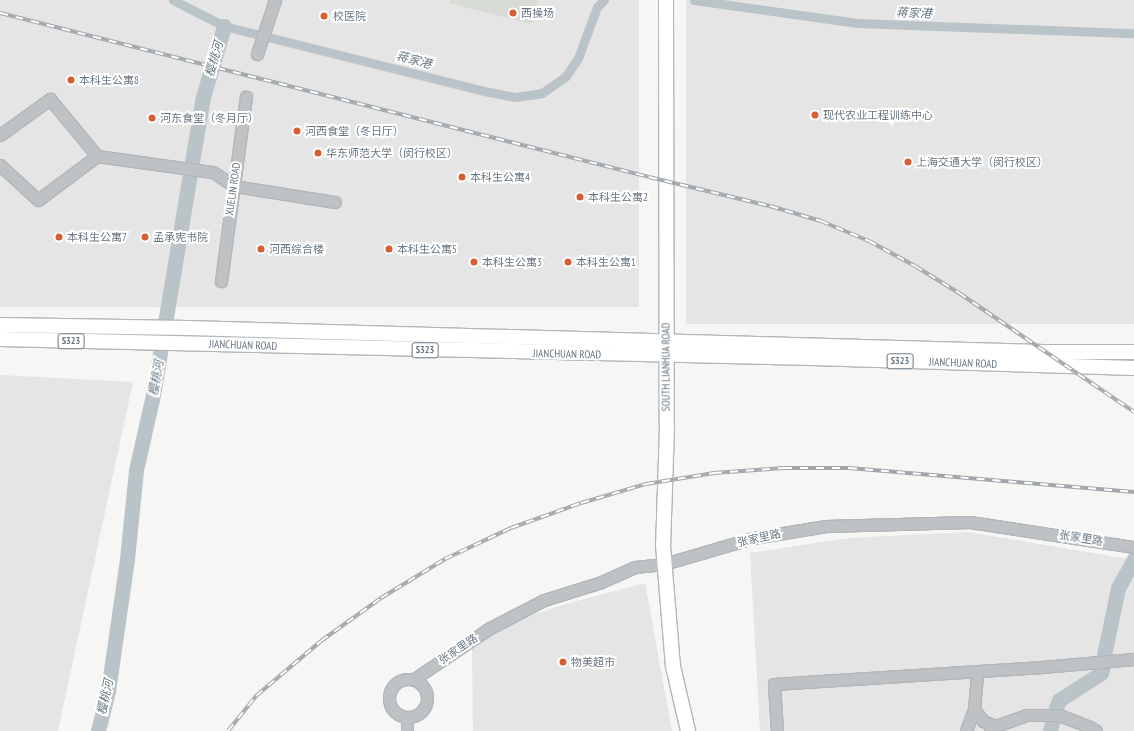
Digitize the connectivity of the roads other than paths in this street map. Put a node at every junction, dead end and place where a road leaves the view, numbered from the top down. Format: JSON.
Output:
{"nodes":[{"id":1,"x":276,"y":0,"type":"edge"},
{"id":2,"x":666,"y":0,"type":"edge"},
{"id":3,"x":257,"y":54,"type":"dead end"},
{"id":4,"x":246,"y":97,"type":"dead end"},
{"id":5,"x":0,"y":135,"type":"edge"},
{"id":6,"x":98,"y":156,"type":"junction"},
{"id":7,"x":0,"y":165,"type":"edge"},
{"id":8,"x":234,"y":186,"type":"junction"},
{"id":9,"x":335,"y":202,"type":"dead end"},
{"id":10,"x":221,"y":281,"type":"dead end"},
{"id":11,"x":0,"y":325,"type":"edge"},
{"id":12,"x":0,"y":339,"type":"edge"},
{"id":13,"x":666,"y":341,"type":"junction"},
{"id":14,"x":1134,"y":352,"type":"edge"},
{"id":15,"x":666,"y":356,"type":"junction"},
{"id":16,"x":1134,"y":368,"type":"edge"},
{"id":17,"x":1130,"y":547,"type":"edge"},
{"id":18,"x":664,"y":564,"type":"junction"},
{"id":19,"x":1134,"y":659,"type":"edge"},
{"id":20,"x":977,"y":671,"type":"junction"},
{"id":21,"x":414,"y":679,"type":"junction"},
{"id":22,"x":974,"y":709,"type":"junction"},
{"id":23,"x":407,"y":717,"type":"junction"},
{"id":24,"x":993,"y":729,"type":"edge"},
{"id":25,"x":407,"y":731,"type":"edge"},
{"id":26,"x":688,"y":731,"type":"edge"},
{"id":27,"x":777,"y":731,"type":"edge"},
{"id":28,"x":966,"y":731,"type":"edge"},
{"id":29,"x":1096,"y":731,"type":"edge"}],
"edges":[{"from":1,"to":3,"type":"street"},
{"from":2,"to":13,"type":"main road","name":"SOUTH LIANHUA ROAD"},
{"from":4,"to":8,"type":"street","name":"XUELIN ROAD"},
{"from":5,"to":6,"type":"street"},
{"from":6,"to":7,"type":"street"},
{"from":6,"to":8,"type":"street"},
{"from":8,"to":9,"type":"street"},
{"from":8,"to":10,"type":"street","name":"XUELIN ROAD"},
{"from":11,"to":13,"type":"main road","name":"JIANCHUAN ROAD"},
{"from":12,"to":15,"type":"main road","name":"JIANCHUAN ROAD","number":"S323"},
{"from":13,"to":14,"type":"main road","name":"JIANCHUAN ROAD"},
{"from":13,"to":15,"type":"main road","name":"SOUTH LIANHUA ROAD"},
{"from":15,"to":16,"type":"main road","name":"JIANCHUAN ROAD","number":"S323"},
{"from":15,"to":18,"type":"main road","name":"SOUTH LIANHUA ROAD"},
{"from":17,"to":18,"type":"street","name":"张家里路"},
{"from":18,"to":21,"type":"street","name":"张家里路"},
{"from":18,"to":26,"type":"main road","name":"SOUTH LIANHUA ROAD"},
{"from":19,"to":20,"type":"street"},
{"from":20,"to":22,"type":"street"},
{"from":20,"to":27,"type":"street"},
{"from":21,"to":23,"type":"street"},
{"from":21,"to":23,"type":"street"},
{"from":22,"to":24,"type":"street"},
{"from":22,"to":28,"type":"street"},
{"from":23,"to":25,"type":"street"},
{"from":24,"to":29,"type":"street"}]}
